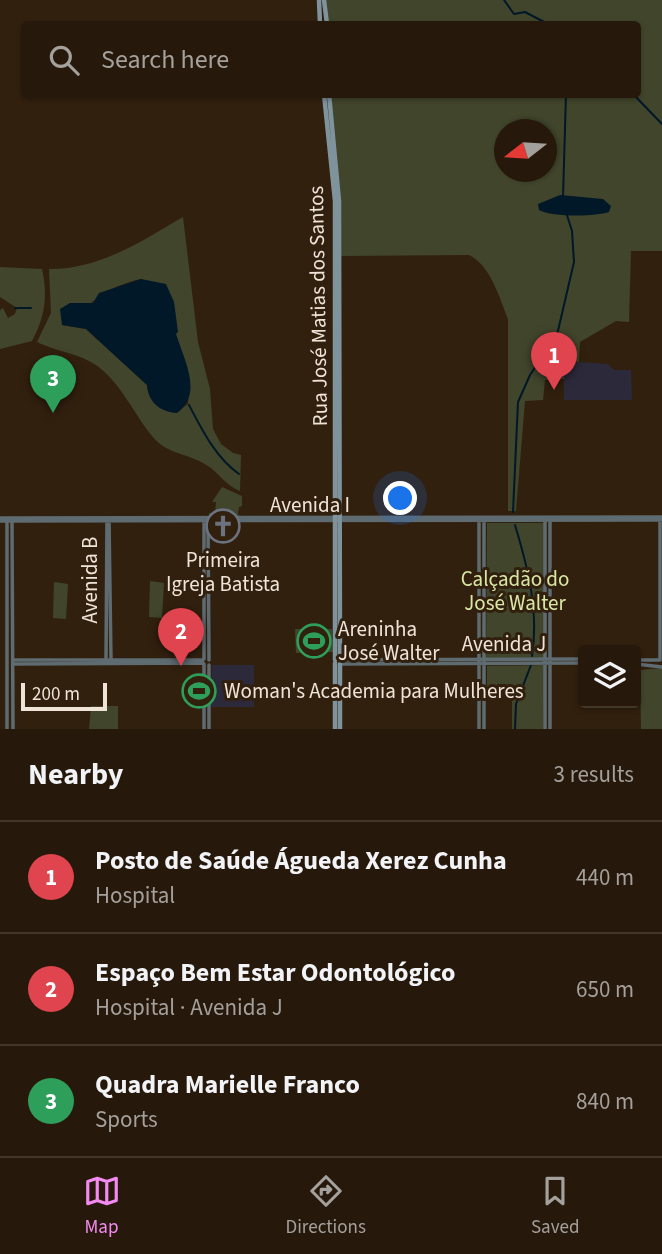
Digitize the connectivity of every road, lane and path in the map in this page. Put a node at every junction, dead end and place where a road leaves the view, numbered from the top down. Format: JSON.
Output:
{"nodes":[{"id":1,"x":321,"y":0,"type":"edge"},
{"id":2,"x":320,"y":21,"type":"edge"},
{"id":3,"x":326,"y":21,"type":"edge"},
{"id":4,"x":326,"y":98,"type":"edge"},
{"id":5,"x":0,"y":519,"type":"edge"},
{"id":6,"x":10,"y":519,"type":"junction"},
{"id":7,"x":206,"y":519,"type":"junction"},
{"id":8,"x":338,"y":519,"type":"junction"},
{"id":9,"x":482,"y":519,"type":"junction"},
{"id":10,"x":548,"y":519,"type":"junction"},
{"id":11,"x":661,"y":519,"type":"edge"},
{"id":12,"x":108,"y":520,"type":"junction"},
{"id":13,"x":108,"y":660,"type":"junction"},
{"id":14,"x":661,"y":660,"type":"edge"},
{"id":15,"x":548,"y":661,"type":"junction"},
{"id":16,"x":578,"y":661,"type":"edge"},
{"id":17,"x":10,"y":662,"type":"junction"},
{"id":18,"x":206,"y":662,"type":"junction"},
{"id":19,"x":339,"y":662,"type":"junction"},
{"id":20,"x":482,"y":662,"type":"junction"},
{"id":21,"x":641,"y":662,"type":"edge"},
{"id":22,"x":641,"y":666,"type":"edge"},
{"id":23,"x":662,"y":667,"type":"edge"},
{"id":24,"x":0,"y":682,"type":"edge"},
{"id":25,"x":10,"y":682,"type":"junction"},
{"id":26,"x":7,"y":729,"type":"edge"},
{"id":27,"x":13,"y":729,"type":"edge"},
{"id":28,"x":207,"y":729,"type":"edge"},
{"id":29,"x":338,"y":729,"type":"edge"},
{"id":30,"x":482,"y":729,"type":"edge"},
{"id":31,"x":548,"y":729,"type":"edge"}],
"edges":[{"from":1,"to":2,"type":"main road"},
{"from":1,"to":3,"type":"main road"},
{"from":4,"to":8,"type":"main road","name":"Rua José Matias dos Santos"},
{"from":5,"to":6,"type":"street","name":"Avenida I"},
{"from":6,"to":12,"type":"street","name":"Avenida I"},
{"from":6,"to":17,"type":"street"},
{"from":7,"to":8,"type":"street","name":"Avenida I"},
{"from":7,"to":12,"type":"street","name":"Avenida I"},
{"from":7,"to":18,"type":"street"},
{"from":8,"to":9,"type":"street","name":"Avenida I"},
{"from":8,"to":19,"type":"main road","name":"Rua José Matias dos Santos"},
{"from":9,"to":10,"type":"street","name":"Avenida I"},
{"from":9,"to":20,"type":"street"},
{"from":10,"to":11,"type":"street","name":"Avenida I"},
{"from":10,"to":15,"type":"street"},
{"from":11,"to":14,"type":"street"},
{"from":12,"to":13,"type":"street","name":"Avenida B"},
{"from":13,"to":17,"type":"street"},
{"from":13,"to":18,"type":"street"},
{"from":14,"to":21,"type":"street"},
{"from":15,"to":16,"type":"street","name":"Avenida J"},
{"from":15,"to":20,"type":"street","name":"Avenida J"},
{"from":15,"to":31,"type":"street"},
{"from":17,"to":18,"type":"street"},
{"from":17,"to":25,"type":"street"},
{"from":18,"to":28,"type":"street"},
{"from":19,"to":20,"type":"street","name":"Avenida J"},
{"from":19,"to":29,"type":"main road","name":"Rua José Matias dos Santos"},
{"from":20,"to":30,"type":"street"},
{"from":22,"to":23,"type":"street"},
{"from":24,"to":25,"type":"street"},
{"from":25,"to":26,"type":"street"},
{"from":25,"to":27,"type":"street"}]}
